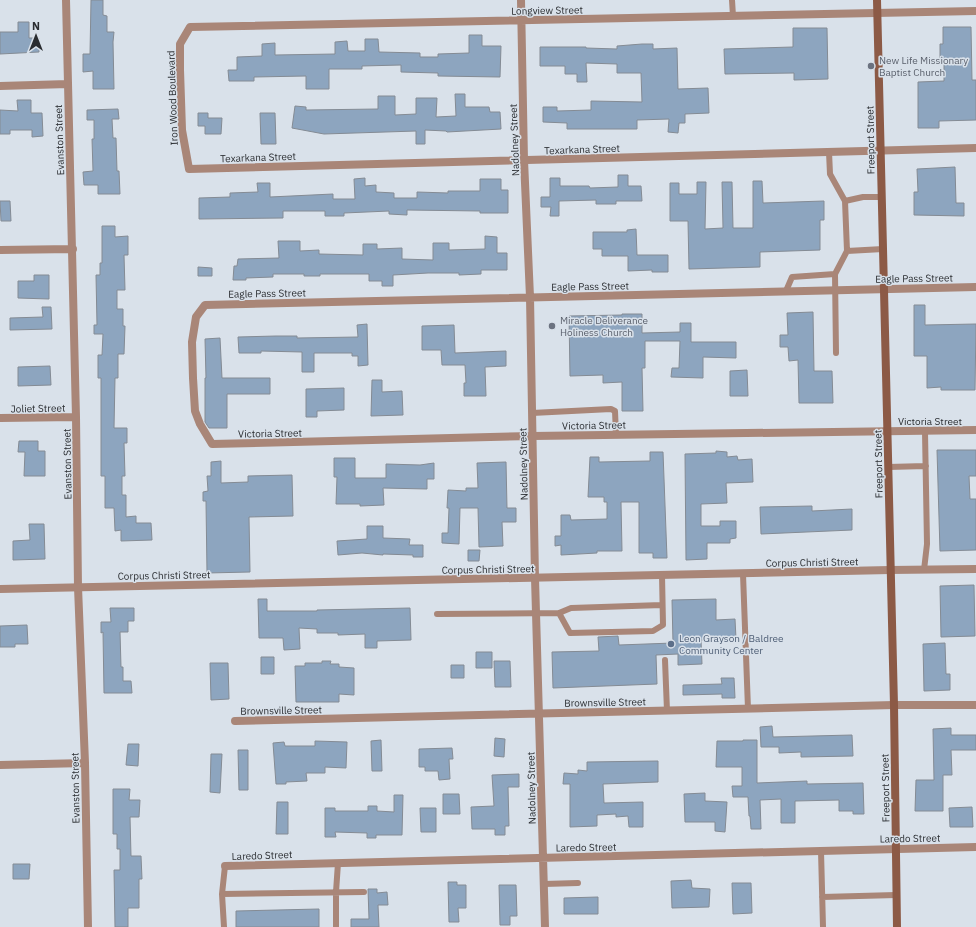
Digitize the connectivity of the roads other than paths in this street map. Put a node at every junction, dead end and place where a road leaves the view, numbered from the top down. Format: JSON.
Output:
{"nodes":[{"id":1,"x":66,"y":0,"type":"edge"},
{"id":2,"x":521,"y":0,"type":"edge"},
{"id":3,"x":732,"y":0,"type":"edge"},
{"id":4,"x":877,"y":0,"type":"edge"},
{"id":5,"x":976,"y":11,"type":"edge"},
{"id":6,"x":878,"y":13,"type":"junction"},
{"id":7,"x":733,"y":16,"type":"junction"},
{"id":8,"x":521,"y":21,"type":"junction"},
{"id":9,"x":190,"y":27,"type":"joint"},
{"id":10,"x":68,"y":84,"type":"junction"},
{"id":11,"x":0,"y":86,"type":"edge"},
{"id":12,"x":976,"y":148,"type":"edge"},
{"id":13,"x":881,"y":150,"type":"junction"},
{"id":14,"x":829,"y":152,"type":"junction"},
{"id":15,"x":524,"y":160,"type":"junction"},
{"id":16,"x":189,"y":169,"type":"joint"},
{"id":17,"x":882,"y":196,"type":"junction"},
{"id":18,"x":845,"y":201,"type":"junction"},
{"id":19,"x":72,"y":249,"type":"junction"},
{"id":20,"x":883,"y":249,"type":"junction"},
{"id":21,"x":0,"y":250,"type":"edge"},
{"id":22,"x":847,"y":251,"type":"junction"},
{"id":23,"x":835,"y":274,"type":"junction"},
{"id":24,"x":976,"y":287,"type":"edge"},
{"id":25,"x":884,"y":289,"type":"junction"},
{"id":26,"x":834,"y":290,"type":"junction"},
{"id":27,"x":786,"y":291,"type":"junction"},
{"id":28,"x":530,"y":297,"type":"junction"},
{"id":29,"x":836,"y":352,"type":"dead end"},
{"id":30,"x":532,"y":413,"type":"junction"},
{"id":31,"x":76,"y":417,"type":"junction"},
{"id":32,"x":0,"y":418,"type":"edge"},
{"id":33,"x":887,"y":430,"type":"junction"},
{"id":34,"x":976,"y":430,"type":"edge"},
{"id":35,"x":925,"y":432,"type":"junction"},
{"id":36,"x":616,"y":435,"type":"junction"},
{"id":37,"x":533,"y":436,"type":"junction"},
{"id":38,"x":212,"y":444,"type":"joint"},
{"id":39,"x":926,"y":466,"type":"junction"},
{"id":40,"x":888,"y":467,"type":"junction"},
{"id":41,"x":976,"y":568,"type":"edge"},
{"id":42,"x":890,"y":570,"type":"junction"},
{"id":43,"x":924,"y":570,"type":"junction"},
{"id":44,"x":743,"y":574,"type":"junction"},
{"id":45,"x":662,"y":575,"type":"junction"},
{"id":46,"x":535,"y":578,"type":"junction"},
{"id":47,"x":78,"y":587,"type":"junction"},
{"id":48,"x":0,"y":589,"type":"edge"},
{"id":49,"x":662,"y":605,"type":"junction"},
{"id":50,"x":536,"y":613,"type":"junction"},
{"id":51,"x":559,"y":613,"type":"junction"},
{"id":52,"x":436,"y":614,"type":"dead end"},
{"id":53,"x":665,"y":660,"type":"dead end"},
{"id":54,"x":894,"y":705,"type":"junction"},
{"id":55,"x":976,"y":705,"type":"edge"},
{"id":56,"x":748,"y":709,"type":"junction"},
{"id":57,"x":666,"y":710,"type":"junction"},
{"id":58,"x":540,"y":714,"type":"junction"},
{"id":59,"x":235,"y":721,"type":"dead end"},
{"id":60,"x":84,"y":763,"type":"junction"},
{"id":61,"x":0,"y":765,"type":"edge"},
{"id":62,"x":976,"y":846,"type":"edge"},
{"id":63,"x":896,"y":849,"type":"junction"},
{"id":64,"x":821,"y":851,"type":"junction"},
{"id":65,"x":543,"y":858,"type":"junction"},
{"id":66,"x":338,"y":863,"type":"junction"},
{"id":67,"x":225,"y":866,"type":"joint"},
{"id":68,"x":578,"y":883,"type":"dead end"},
{"id":69,"x":544,"y":884,"type":"junction"},
{"id":70,"x":336,"y":892,"type":"junction"},
{"id":71,"x":364,"y":892,"type":"dead end"},
{"id":72,"x":222,"y":894,"type":"junction"},
{"id":73,"x":896,"y":896,"type":"junction"},
{"id":74,"x":822,"y":897,"type":"junction"},
{"id":75,"x":88,"y":927,"type":"edge"},
{"id":76,"x":224,"y":927,"type":"edge"},
{"id":77,"x":336,"y":927,"type":"edge"},
{"id":78,"x":545,"y":927,"type":"edge"},
{"id":79,"x":823,"y":927,"type":"edge"},
{"id":80,"x":897,"y":927,"type":"edge"}],
"edges":[{"from":1,"to":10,"type":"street","name":"Evanston Street"},
{"from":2,"to":8,"type":"street","name":"Nadolney Street"},
{"from":3,"to":7,"type":"lane"},
{"from":4,"to":6,"type":"main road","name":"Freeport Street"},
{"from":5,"to":6,"type":"street","name":"Longview Street"},
{"from":6,"to":7,"type":"street","name":"Longview Street"},
{"from":6,"to":13,"type":"main road","name":"Freeport Street"},
{"from":7,"to":8,"type":"street","name":"Longview Street"},
{"from":8,"to":9,"type":"street","name":"Longview Street"},
{"from":8,"to":15,"type":"street","name":"Nadolney Street"},
{"from":9,"to":16,"type":"street","name":"Iron Wood Boulevard"},
{"from":10,"to":11,"type":"street"},
{"from":10,"to":19,"type":"street","name":"Evanston Street"},
{"from":12,"to":13,"type":"street","name":"Texarkana Street"},
{"from":13,"to":14,"type":"street","name":"Texarkana Street"},
{"from":13,"to":17,"type":"main road","name":"Freeport Street"},
{"from":14,"to":15,"type":"street","name":"Texarkana Street"},
{"from":14,"to":18,"type":"lane"},
{"from":15,"to":16,"type":"street","name":"Texarkana Street"},
{"from":15,"to":28,"type":"street","name":"Nadolney Street"},
{"from":17,"to":18,"type":"lane"},
{"from":17,"to":20,"type":"main road","name":"Freeport Street"},
{"from":18,"to":22,"type":"lane"},
{"from":19,"to":21,"type":"street"},
{"from":19,"to":31,"type":"street","name":"Evanston Street"},
{"from":20,"to":22,"type":"lane"},
{"from":20,"to":25,"type":"main road","name":"Freeport Street"},
{"from":22,"to":23,"type":"lane"},
{"from":23,"to":26,"type":"lane"},
{"from":23,"to":27,"type":"lane"},
{"from":24,"to":25,"type":"street","name":"Eagle Pass Street"},
{"from":25,"to":26,"type":"street","name":"Eagle Pass Street"},
{"from":25,"to":33,"type":"main road","name":"Freeport Street"},
{"from":26,"to":27,"type":"street","name":"Eagle Pass Street"},
{"from":26,"to":29,"type":"lane"},
{"from":27,"to":28,"type":"street","name":"Eagle Pass Street"},
{"from":28,"to":30,"type":"street","name":"Nadolney Street"},
{"from":28,"to":38,"type":"street","name":"Eagle Pass Street"},
{"from":30,"to":36,"type":"lane"},
{"from":30,"to":37,"type":"street","name":"Nadolney Street"},
{"from":31,"to":32,"type":"street","name":"Joliet Street"},
{"from":31,"to":47,"type":"street","name":"Evanston Street"},
{"from":33,"to":35,"type":"street","name":"Victoria Street"},
{"from":33,"to":36,"type":"street","name":"Victoria Street"},
{"from":33,"to":40,"type":"main road","name":"Freeport Street"},
{"from":34,"to":35,"type":"street","name":"Victoria Street"},
{"from":35,"to":39,"type":"lane"},
{"from":36,"to":37,"type":"street","name":"Victoria Street"},
{"from":37,"to":38,"type":"street","name":"Victoria Street"},
{"from":37,"to":46,"type":"street","name":"Nadolney Street"},
{"from":39,"to":40,"type":"lane"},
{"from":39,"to":43,"type":"lane"},
{"from":40,"to":42,"type":"main road","name":"Freeport Street"},
{"from":41,"to":43,"type":"street","name":"Corpus Christi Street"},
{"from":42,"to":43,"type":"street","name":"Corpus Christi Street"},
{"from":42,"to":44,"type":"street","name":"Corpus Christi Street"},
{"from":42,"to":54,"type":"main road","name":"Freeport Street"},
{"from":44,"to":45,"type":"street","name":"Corpus Christi Street"},
{"from":44,"to":56,"type":"lane"},
{"from":45,"to":46,"type":"street","name":"Corpus Christi Street"},
{"from":45,"to":49,"type":"lane"},
{"from":46,"to":47,"type":"street","name":"Corpus Christi Street"},
{"from":46,"to":50,"type":"street","name":"Nadolney Street"},
{"from":47,"to":48,"type":"street","name":"Corpus Christi Street"},
{"from":47,"to":60,"type":"street","name":"Evanston Street"},
{"from":49,"to":51,"type":"lane"},
{"from":49,"to":51,"type":"lane"},
{"from":50,"to":51,"type":"lane"},
{"from":50,"to":52,"type":"lane"},
{"from":50,"to":58,"type":"street","name":"Nadolney Street"},
{"from":53,"to":57,"type":"lane"},
{"from":54,"to":55,"type":"street","name":"Brownsville Street"},
{"from":54,"to":56,"type":"street","name":"Brownsville Street"},
{"from":54,"to":63,"type":"main road","name":"Freeport Street"},
{"from":56,"to":57,"type":"street","name":"Brownsville Street"},
{"from":57,"to":58,"type":"street","name":"Brownsville Street"},
{"from":58,"to":59,"type":"street","name":"Brownsville Street"},
{"from":58,"to":65,"type":"street","name":"Nadolney Street"},
{"from":60,"to":61,"type":"street"},
{"from":60,"to":75,"type":"street","name":"Evanston Street"},
{"from":62,"to":63,"type":"street","name":"Laredo Street"},
{"from":63,"to":64,"type":"street","name":"Laredo Street"},
{"from":63,"to":73,"type":"main road","name":"Freeport Street"},
{"from":64,"to":65,"type":"street","name":"Laredo Street"},
{"from":64,"to":74,"type":"lane"},
{"from":65,"to":66,"type":"street","name":"Laredo Street"},
{"from":65,"to":69,"type":"street","name":"Nadolney Street"},
{"from":66,"to":67,"type":"street","name":"Laredo Street"},
{"from":66,"to":70,"type":"lane"},
{"from":67,"to":72,"type":"lane","name":"Laredo Street"},
{"from":68,"to":69,"type":"lane"},
{"from":69,"to":78,"type":"street","name":"Nadolney Street"},
{"from":70,"to":71,"type":"lane"},
{"from":70,"to":72,"type":"lane"},
{"from":70,"to":77,"type":"lane"},
{"from":72,"to":76,"type":"lane","name":"Laredo Street"},
{"from":73,"to":74,"type":"lane"},
{"from":73,"to":80,"type":"main road","name":"Freeport Street"},
{"from":74,"to":79,"type":"lane"}]}
